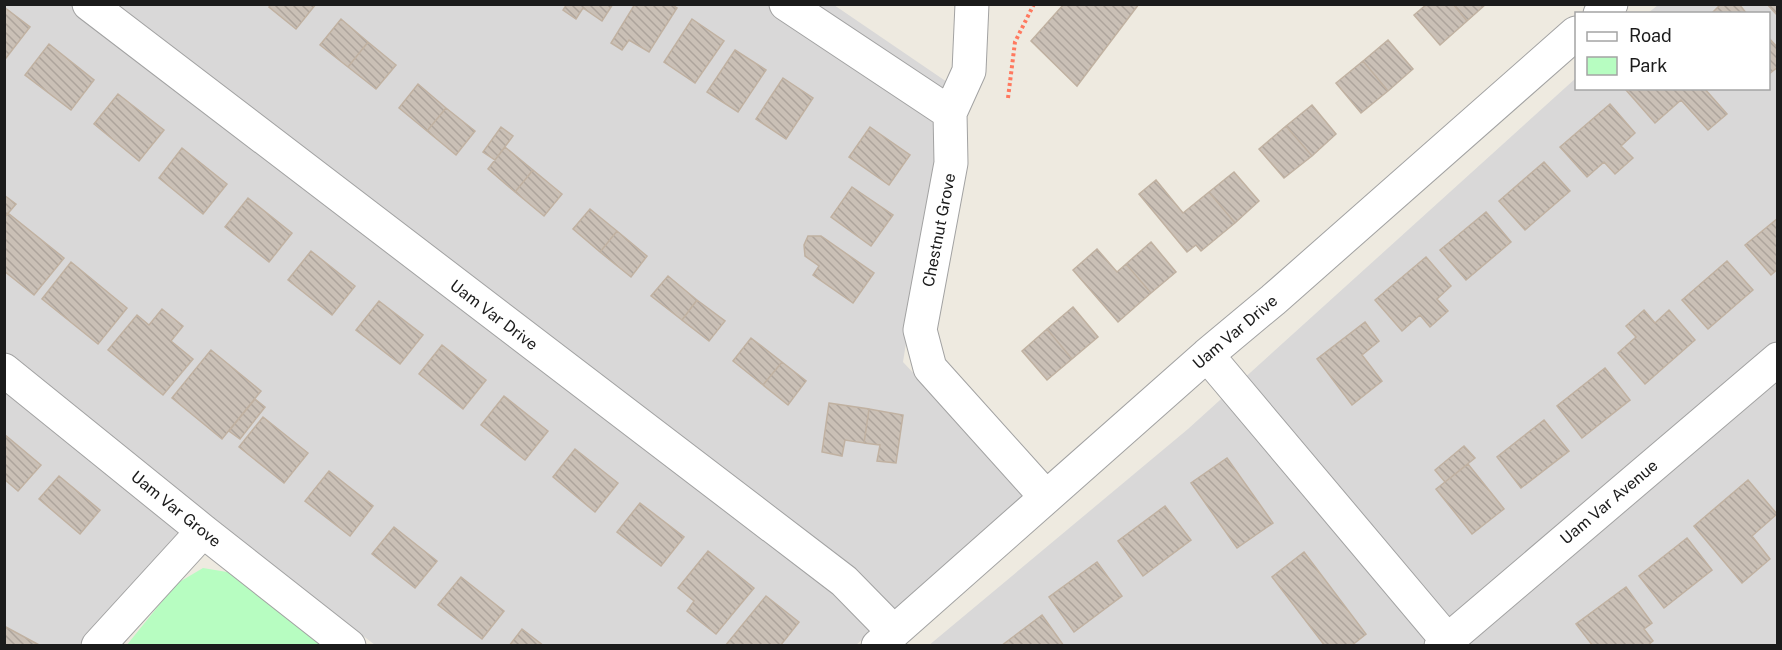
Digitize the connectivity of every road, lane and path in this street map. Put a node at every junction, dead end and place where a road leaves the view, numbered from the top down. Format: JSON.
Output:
{"nodes":[{"id":1,"x":89,"y":4,"type":"edge"},
{"id":2,"x":786,"y":4,"type":"edge"},
{"id":3,"x":972,"y":4,"type":"edge"},
{"id":4,"x":1034,"y":4,"type":"edge"},
{"id":5,"x":1575,"y":34,"type":"edge"},
{"id":6,"x":1008,"y":98,"type":"dead end"},
{"id":7,"x":950,"y":113,"type":"junction"},
{"id":8,"x":1207,"y":355,"type":"junction"},
{"id":9,"x":1778,"y":359,"type":"edge"},
{"id":10,"x":4,"y":370,"type":"edge"},
{"id":11,"x":1046,"y":497,"type":"junction"},
{"id":12,"x":203,"y":531,"type":"junction"},
{"id":13,"x":886,"y":638,"type":"edge"},
{"id":14,"x":1444,"y":643,"type":"edge"},
{"id":15,"x":98,"y":645,"type":"edge"},
{"id":16,"x":349,"y":645,"type":"edge"}],
"edges":[{"from":1,"to":13,"type":"street","name":"Uam Var Drive"},
{"from":2,"to":7,"type":"street"},
{"from":3,"to":7,"type":"street"},
{"from":4,"to":6,"type":"path"},
{"from":5,"to":8,"type":"street","name":"Uam Var Drive"},
{"from":7,"to":11,"type":"street","name":"Chestnut Grove"},
{"from":8,"to":11,"type":"street","name":"Uam Var Drive"},
{"from":8,"to":14,"type":"street"},
{"from":9,"to":14,"type":"street","name":"Uam Var Avenue"},
{"from":10,"to":12,"type":"street","name":"Uam Var Grove"},
{"from":11,"to":13,"type":"street","name":"Uam Var Drive"},
{"from":12,"to":15,"type":"street"},
{"from":12,"to":16,"type":"street","name":"Uam Var Grove"}]}
